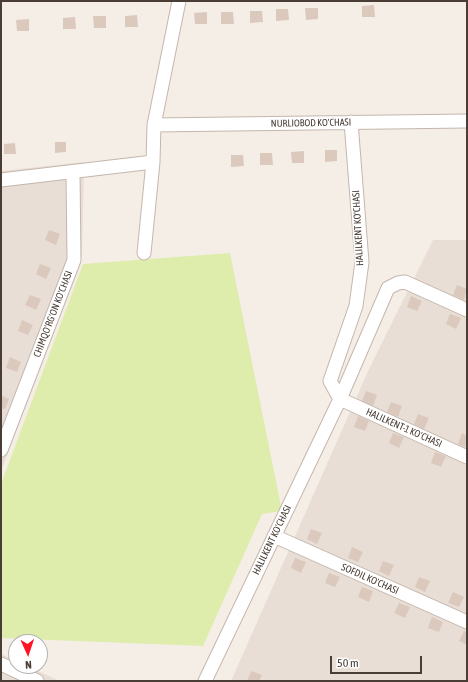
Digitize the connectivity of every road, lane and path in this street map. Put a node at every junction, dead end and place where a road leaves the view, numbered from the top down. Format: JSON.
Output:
{"nodes":[{"id":1,"x":179,"y":1,"type":"edge"},
{"id":2,"x":467,"y":121,"type":"edge"},
{"id":3,"x":351,"y":122,"type":"junction"},
{"id":4,"x":154,"y":125,"type":"junction"},
{"id":5,"x":153,"y":162,"type":"junction"},
{"id":6,"x":73,"y":172,"type":"junction"},
{"id":7,"x":1,"y":180,"type":"edge"},
{"id":8,"x":144,"y":253,"type":"dead end"},
{"id":9,"x":467,"y":310,"type":"edge"},
{"id":10,"x":340,"y":399,"type":"junction"},
{"id":11,"x":1,"y":450,"type":"edge"},
{"id":12,"x":467,"y":457,"type":"edge"},
{"id":13,"x":274,"y":536,"type":"junction"},
{"id":14,"x":467,"y":622,"type":"edge"},
{"id":15,"x":1,"y":664,"type":"edge"},
{"id":16,"x":207,"y":680,"type":"edge"},
{"id":17,"x":37,"y":681,"type":"edge"}],
"edges":[{"from":1,"to":4,"type":"street"},
{"from":2,"to":3,"type":"street","name":"NURLIOBOD KO'CHASI"},
{"from":3,"to":4,"type":"street","name":"NURLIOBOD KO'CHASI"},
{"from":3,"to":10,"type":"street","name":"HALILKENT KO'CHASI"},
{"from":4,"to":5,"type":"street"},
{"from":5,"to":6,"type":"street"},
{"from":5,"to":8,"type":"street"},
{"from":6,"to":7,"type":"street"},
{"from":6,"to":11,"type":"street","name":"CHIMQO'RG'ON KO'CHASI"},
{"from":9,"to":10,"type":"street","name":"HALILKENT KO'CHASI"},
{"from":10,"to":12,"type":"street","name":"HALILKENT-1 KO'CHASI"},
{"from":10,"to":13,"type":"street","name":"HALILKENT KO'CHASI"},
{"from":13,"to":14,"type":"street","name":"SOFDIL KO'CHASI"},
{"from":13,"to":16,"type":"street","name":"HALILKENT KO'CHASI"},
{"from":15,"to":17,"type":"street"}]}
